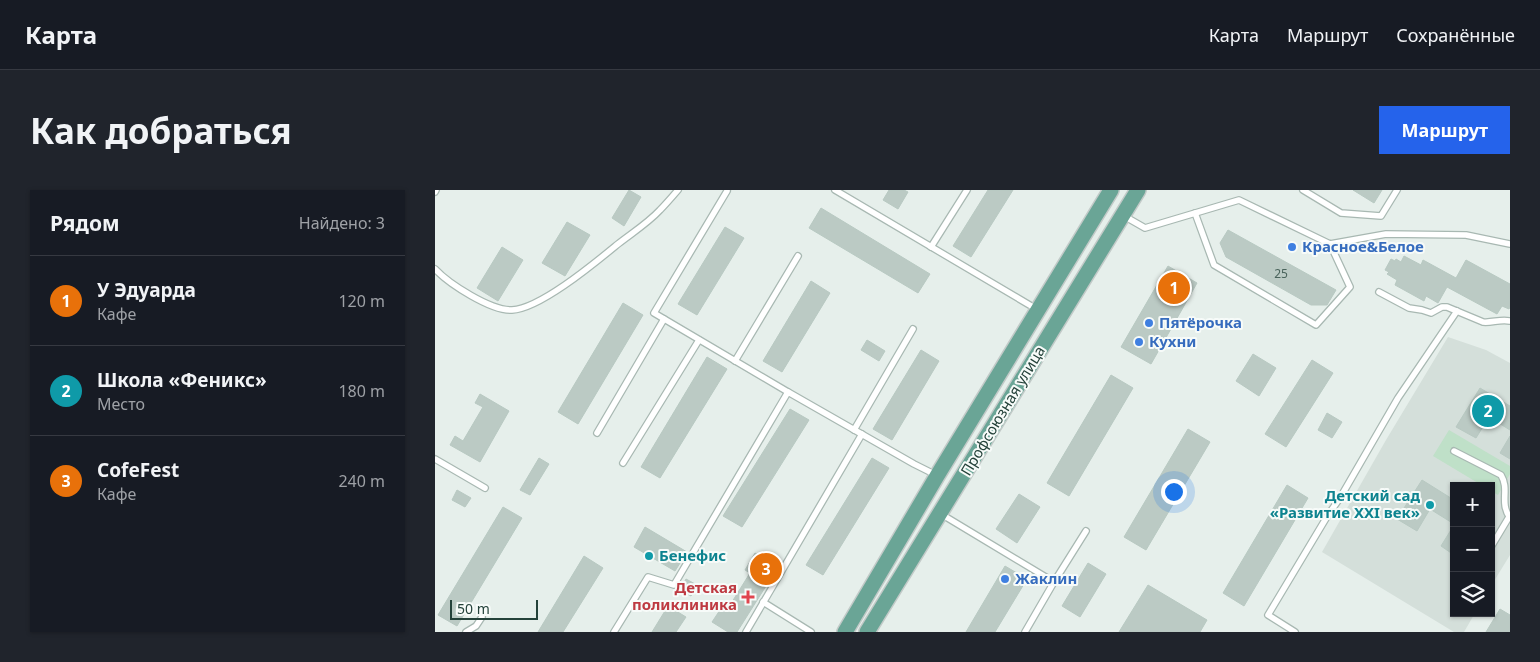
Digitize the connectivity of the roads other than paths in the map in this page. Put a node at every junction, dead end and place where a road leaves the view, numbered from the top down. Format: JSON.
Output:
{"nodes":[{"id":1,"x":678,"y":190,"type":"edge"},
{"id":2,"x":835,"y":190,"type":"edge"},
{"id":3,"x":967,"y":190,"type":"edge"},
{"id":4,"x":1111,"y":190,"type":"edge"},
{"id":5,"x":1138,"y":190,"type":"edge"},
{"id":6,"x":1303,"y":190,"type":"edge"},
{"id":7,"x":1397,"y":190,"type":"edge"},
{"id":8,"x":727,"y":191,"type":"edge"},
{"id":9,"x":1195,"y":213,"type":"junction"},
{"id":10,"x":1123,"y":216,"type":"junction"},
{"id":11,"x":1330,"y":244,"type":"junction"},
{"id":12,"x":1510,"y":244,"type":"edge"},
{"id":13,"x":931,"y":247,"type":"junction"},
{"id":14,"x":797,"y":256,"type":"dead end"},
{"id":15,"x":435,"y":269,"type":"edge"},
{"id":16,"x":1379,"y":292,"type":"dead end"},
{"id":17,"x":1038,"y":310,"type":"junction"},
{"id":18,"x":1457,"y":311,"type":"junction"},
{"id":19,"x":664,"y":319,"type":"junction"},
{"id":20,"x":1510,"y":321,"type":"edge"},
{"id":21,"x":913,"y":329,"type":"dead end"},
{"id":22,"x":699,"y":340,"type":"junction"},
{"id":23,"x":735,"y":361,"type":"junction"},
{"id":24,"x":788,"y":392,"type":"junction"},
{"id":25,"x":854,"y":430,"type":"junction"},
{"id":26,"x":597,"y":433,"type":"dead end"},
{"id":27,"x":862,"y":434,"type":"junction"},
{"id":28,"x":1454,"y":451,"type":"dead end"},
{"id":29,"x":435,"y":459,"type":"edge"},
{"id":30,"x":623,"y":462,"type":"dead end"},
{"id":31,"x":937,"y":476,"type":"junction"},
{"id":32,"x":485,"y":488,"type":"dead end"},
{"id":33,"x":941,"y":514,"type":"junction"},
{"id":34,"x":1510,"y":518,"type":"edge"},
{"id":35,"x":1086,"y":531,"type":"dead end"},
{"id":36,"x":1495,"y":541,"type":"edge"},
{"id":37,"x":1054,"y":582,"type":"junction"},
{"id":38,"x":763,"y":602,"type":"junction"},
{"id":39,"x":482,"y":617,"type":"dead end"},
{"id":40,"x":466,"y":632,"type":"edge"},
{"id":41,"x":614,"y":632,"type":"edge"},
{"id":42,"x":746,"y":632,"type":"edge"},
{"id":43,"x":811,"y":632,"type":"edge"},
{"id":44,"x":845,"y":632,"type":"edge"},
{"id":45,"x":867,"y":632,"type":"edge"},
{"id":46,"x":1027,"y":632,"type":"edge"},
{"id":47,"x":1295,"y":632,"type":"edge"}],
"edges":[{"from":1,"to":15,"type":"lane"},
{"from":2,"to":13,"type":"lane"},
{"from":3,"to":13,"type":"lane"},
{"from":4,"to":17,"type":"main road","name":"Профсоюзная улица"},
{"from":5,"to":10,"type":"main road","name":"Профсоюзная улица"},
{"from":6,"to":7,"type":"lane"},
{"from":8,"to":19,"type":"lane"},
{"from":9,"to":10,"type":"lane"},
{"from":9,"to":11,"type":"lane"},
{"from":9,"to":11,"type":"lane"},
{"from":10,"to":33,"type":"main road","name":"Профсоюзная улица"},
{"from":11,"to":12,"type":"lane"},
{"from":13,"to":17,"type":"lane"},
{"from":14,"to":23,"type":"lane"},
{"from":16,"to":18,"type":"lane"},
{"from":17,"to":31,"type":"main road","name":"Профсоюзная улица"},
{"from":18,"to":20,"type":"lane"},
{"from":18,"to":47,"type":"lane"},
{"from":19,"to":22,"type":"lane"},
{"from":19,"to":26,"type":"lane"},
{"from":21,"to":25,"type":"lane"},
{"from":22,"to":23,"type":"lane"},
{"from":22,"to":30,"type":"lane"},
{"from":23,"to":24,"type":"lane"},
{"from":24,"to":25,"type":"lane"},
{"from":24,"to":41,"type":"lane"},
{"from":25,"to":27,"type":"lane"},
{"from":27,"to":31,"type":"lane"},
{"from":27,"to":38,"type":"lane"},
{"from":28,"to":34,"type":"lane"},
{"from":29,"to":32,"type":"lane"},
{"from":31,"to":44,"type":"main road","name":"Профсоюзная улица"},
{"from":33,"to":37,"type":"lane"},
{"from":33,"to":45,"type":"main road","name":"Профсоюзная улица"},
{"from":34,"to":36,"type":"lane"},
{"from":35,"to":37,"type":"lane"},
{"from":37,"to":46,"type":"lane"},
{"from":38,"to":42,"type":"lane"},
{"from":38,"to":43,"type":"lane"},
{"from":39,"to":40,"type":"lane"}]}
